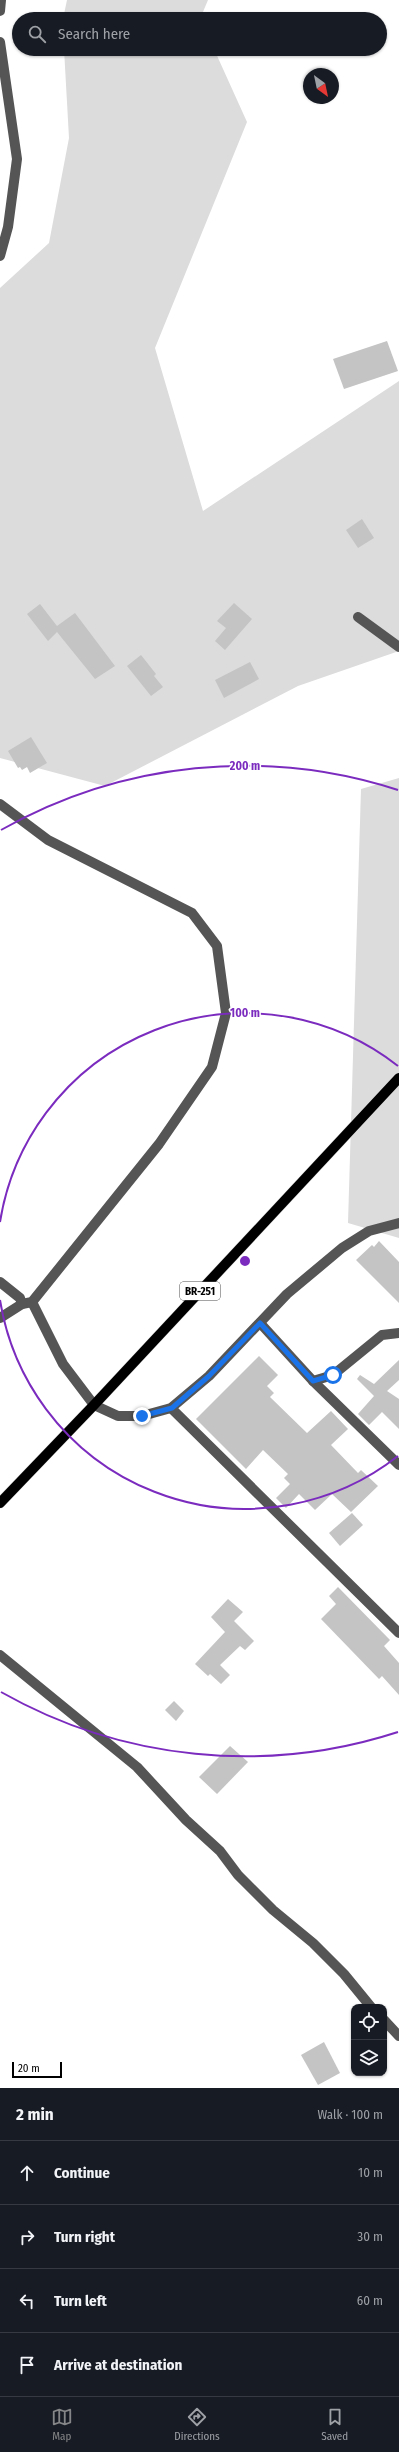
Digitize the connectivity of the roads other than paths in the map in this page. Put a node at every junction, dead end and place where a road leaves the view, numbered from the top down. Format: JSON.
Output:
{"nodes":[{"id":1,"x":1,"y":0,"type":"edge"},
{"id":2,"x":0,"y":11,"type":"edge"},
{"id":3,"x":0,"y":42,"type":"edge"},
{"id":4,"x":0,"y":256,"type":"edge"},
{"id":5,"x":358,"y":617,"type":"dead end"},
{"id":6,"x":399,"y":647,"type":"edge"},
{"id":7,"x":0,"y":804,"type":"edge"},
{"id":8,"x":399,"y":1078,"type":"edge"},
{"id":9,"x":399,"y":1223,"type":"edge"},
{"id":10,"x":0,"y":1282,"type":"edge"},
{"id":11,"x":27,"y":1303,"type":"junction"},
{"id":12,"x":0,"y":1318,"type":"edge"},
{"id":13,"x":260,"y":1323,"type":"junction"},
{"id":14,"x":399,"y":1333,"type":"edge"},
{"id":15,"x":313,"y":1381,"type":"junction"},
{"id":16,"x":94,"y":1405,"type":"junction"},
{"id":17,"x":172,"y":1408,"type":"junction"},
{"id":18,"x":399,"y":1465,"type":"edge"},
{"id":19,"x":0,"y":1503,"type":"edge"},
{"id":20,"x":399,"y":1632,"type":"edge"},
{"id":21,"x":0,"y":1655,"type":"edge"},
{"id":22,"x":369,"y":2004,"type":"edge"},
{"id":23,"x":387,"y":2022,"type":"edge"},
{"id":24,"x":397,"y":2029,"type":"edge"}],
"edges":[{"from":1,"to":2,"type":"street"},
{"from":3,"to":4,"type":"street"},
{"from":5,"to":6,"type":"street"},
{"from":7,"to":11,"type":"street"},
{"from":8,"to":16,"type":"main road","number":"BR-251"},
{"from":9,"to":13,"type":"street"},
{"from":10,"to":11,"type":"street"},
{"from":11,"to":12,"type":"street"},
{"from":11,"to":16,"type":"street"},
{"from":13,"to":15,"type":"street"},
{"from":13,"to":17,"type":"street"},
{"from":14,"to":15,"type":"street"},
{"from":15,"to":18,"type":"street"},
{"from":16,"to":17,"type":"street"},
{"from":16,"to":19,"type":"main road","number":"BR-251"},
{"from":17,"to":20,"type":"street"},
{"from":21,"to":22,"type":"street"},
{"from":23,"to":24,"type":"street"}]}
